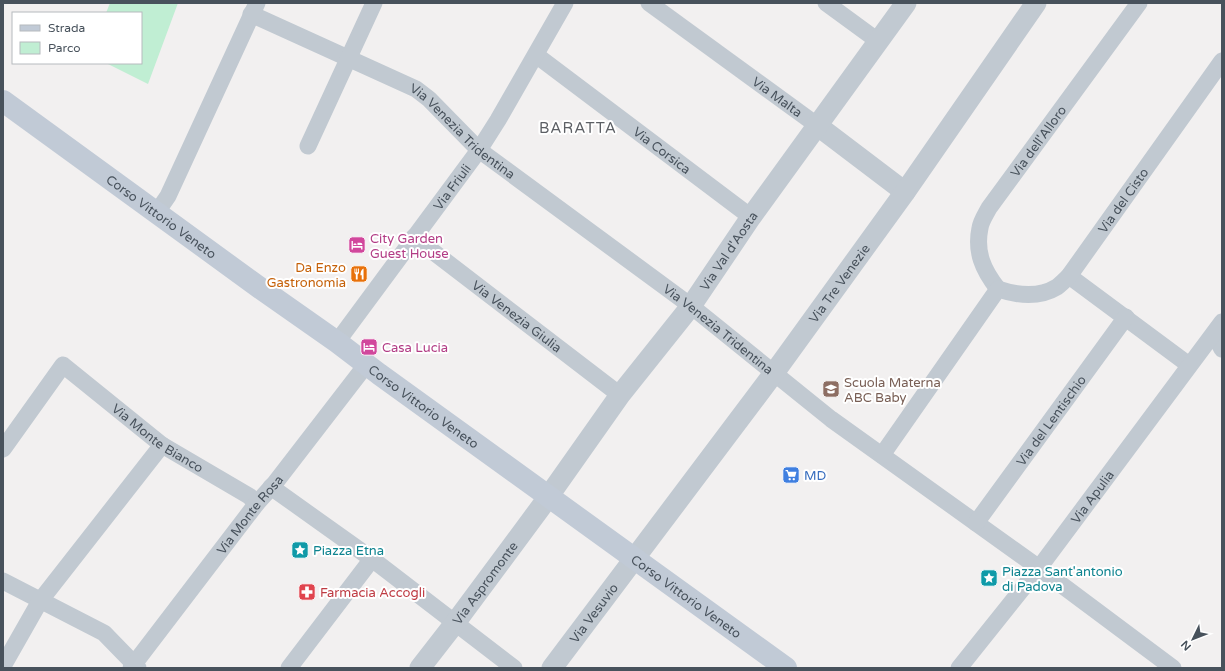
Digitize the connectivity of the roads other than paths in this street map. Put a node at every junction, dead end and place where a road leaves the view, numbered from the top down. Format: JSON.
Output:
{"nodes":[{"id":1,"x":374,"y":3,"type":"edge"},
{"id":2,"x":565,"y":3,"type":"edge"},
{"id":3,"x":649,"y":3,"type":"edge"},
{"id":4,"x":826,"y":3,"type":"edge"},
{"id":5,"x":906,"y":3,"type":"edge"},
{"id":6,"x":1036,"y":3,"type":"edge"},
{"id":7,"x":1135,"y":5,"type":"edge"},
{"id":8,"x":254,"y":9,"type":"edge"},
{"id":9,"x":878,"y":41,"type":"junction"},
{"id":10,"x":536,"y":55,"type":"junction"},
{"id":11,"x":348,"y":58,"type":"junction"},
{"id":12,"x":1222,"y":61,"type":"edge"},
{"id":13,"x":1216,"y":82,"type":"edge"},
{"id":14,"x":3,"y":101,"type":"edge"},
{"id":15,"x":818,"y":126,"type":"junction"},
{"id":16,"x":308,"y":146,"type":"dead end"},
{"id":17,"x":479,"y":150,"type":"junction"},
{"id":18,"x":905,"y":192,"type":"junction"},
{"id":19,"x":157,"y":212,"type":"junction"},
{"id":20,"x":751,"y":217,"type":"junction"},
{"id":21,"x":414,"y":237,"type":"junction"},
{"id":22,"x":1069,"y":276,"type":"junction"},
{"id":23,"x":998,"y":289,"type":"junction"},
{"id":24,"x":691,"y":306,"type":"junction"},
{"id":25,"x":1126,"y":317,"type":"junction"},
{"id":26,"x":1218,"y":328,"type":"edge"},
{"id":27,"x":337,"y":342,"type":"junction"},
{"id":28,"x":1222,"y":349,"type":"edge"},
{"id":29,"x":366,"y":365,"type":"junction"},
{"id":30,"x":1189,"y":365,"type":"junction"},
{"id":31,"x":774,"y":373,"type":"junction"},
{"id":32,"x":620,"y":395,"type":"junction"},
{"id":33,"x":162,"y":445,"type":"junction"},
{"id":34,"x":3,"y":450,"type":"edge"},
{"id":35,"x":882,"y":455,"type":"junction"},
{"id":36,"x":271,"y":487,"type":"junction"},
{"id":37,"x":548,"y":497,"type":"junction"},
{"id":38,"x":257,"y":503,"type":"junction"},
{"id":39,"x":976,"y":523,"type":"junction"},
{"id":40,"x":634,"y":558,"type":"junction"},
{"id":41,"x":372,"y":559,"type":"junction"},
{"id":42,"x":1039,"y":568,"type":"junction"},
{"id":43,"x":3,"y":581,"type":"edge"},
{"id":44,"x":40,"y":601,"type":"junction"},
{"id":45,"x":455,"y":623,"type":"junction"},
{"id":46,"x":3,"y":666,"type":"edge"},
{"id":47,"x":134,"y":667,"type":"edge"},
{"id":48,"x":288,"y":668,"type":"edge"},
{"id":49,"x":420,"y":668,"type":"edge"},
{"id":50,"x":514,"y":668,"type":"edge"},
{"id":51,"x":552,"y":668,"type":"edge"},
{"id":52,"x":786,"y":668,"type":"edge"},
{"id":53,"x":959,"y":668,"type":"edge"},
{"id":54,"x":1173,"y":668,"type":"edge"}],
"edges":[{"from":1,"to":11,"type":"street"},
{"from":2,"to":10,"type":"street","name":"Via Friuli"},
{"from":3,"to":15,"type":"street","name":"Via Malta"},
{"from":4,"to":9,"type":"street"},
{"from":5,"to":9,"type":"street","name":"Via Val d'Aosta"},
{"from":6,"to":18,"type":"street","name":"Via Tre Venezie"},
{"from":7,"to":23,"type":"street","name":"Via dell'Alloro"},
{"from":8,"to":11,"type":"street","name":"Via Venezia Tridentina"},
{"from":8,"to":19,"type":"street"},
{"from":9,"to":15,"type":"street","name":"Via Val d'Aosta"},
{"from":10,"to":17,"type":"street","name":"Via Friuli"},
{"from":10,"to":20,"type":"street","name":"Via Corsica"},
{"from":11,"to":16,"type":"street"},
{"from":11,"to":17,"type":"street","name":"Via Venezia Tridentina"},
{"from":12,"to":13,"type":"street","name":"Via del Cisto"},
{"from":13,"to":22,"type":"street","name":"Via del Cisto"},
{"from":14,"to":19,"type":"main road","name":"Corso Vittorio Veneto"},
{"from":15,"to":18,"type":"street","name":"Via Malta"},
{"from":15,"to":20,"type":"street","name":"Via Val d'Aosta"},
{"from":17,"to":21,"type":"street","name":"Via Friuli"},
{"from":17,"to":24,"type":"street","name":"Via Venezia Tridentina"},
{"from":18,"to":31,"type":"street","name":"Via Tre Venezie"},
{"from":19,"to":27,"type":"main road","name":"Corso Vittorio Veneto"},
{"from":20,"to":24,"type":"street","name":"Via Val d'Aosta"},
{"from":21,"to":27,"type":"street","name":"Via Friuli"},
{"from":21,"to":32,"type":"street","name":"Via Venezia Giulia"},
{"from":22,"to":23,"type":"street","name":"Via del Cisto"},
{"from":22,"to":25,"type":"street"},
{"from":23,"to":35,"type":"street"},
{"from":24,"to":31,"type":"street","name":"Via Venezia Tridentina"},
{"from":24,"to":32,"type":"street","name":"Via Val d'Aosta"},
{"from":25,"to":30,"type":"street"},
{"from":25,"to":39,"type":"street","name":"Via del Lentischio"},
{"from":26,"to":28,"type":"street"},
{"from":26,"to":30,"type":"street","name":"Via Apulia"},
{"from":27,"to":29,"type":"main road","name":"Corso Vittorio Veneto"},
{"from":29,"to":36,"type":"street","name":"Via Monte Rosa"},
{"from":29,"to":37,"type":"main road","name":"Corso Vittorio Veneto"},
{"from":30,"to":42,"type":"street","name":"Via Apulia"},
{"from":31,"to":35,"type":"street","name":"Via Venezia Tridentina"},
{"from":31,"to":40,"type":"street","name":"Via Tre Venezie"},
{"from":32,"to":37,"type":"street","name":"Via Val d'Aosta"},
{"from":33,"to":34,"type":"street","name":"Via Monte Bianco"},
{"from":33,"to":38,"type":"street","name":"Via Monte Bianco"},
{"from":33,"to":44,"type":"street"},
{"from":35,"to":39,"type":"street","name":"Via Venezia Tridentina"},
{"from":36,"to":38,"type":"street","name":"Via Monte Rosa"},
{"from":36,"to":41,"type":"street"},
{"from":37,"to":40,"type":"main road","name":"Corso Vittorio Veneto"},
{"from":37,"to":45,"type":"street","name":"Via Aspromonte"},
{"from":38,"to":47,"type":"street","name":"Via Monte Rosa"},
{"from":39,"to":42,"type":"street","name":"Via Venezia Tridentina"},
{"from":40,"to":51,"type":"street","name":"Via Vesuvio"},
{"from":40,"to":52,"type":"main road","name":"Corso Vittorio Veneto"},
{"from":41,"to":45,"type":"street"},
{"from":41,"to":48,"type":"street"},
{"from":42,"to":53,"type":"street","name":"Via Apulia"},
{"from":42,"to":54,"type":"street","name":"Via Venezia Tridentina"},
{"from":43,"to":44,"type":"street"},
{"from":44,"to":46,"type":"street"},
{"from":44,"to":47,"type":"street"},
{"from":45,"to":49,"type":"street","name":"Via Aspromonte"},
{"from":45,"to":50,"type":"street"}]}
